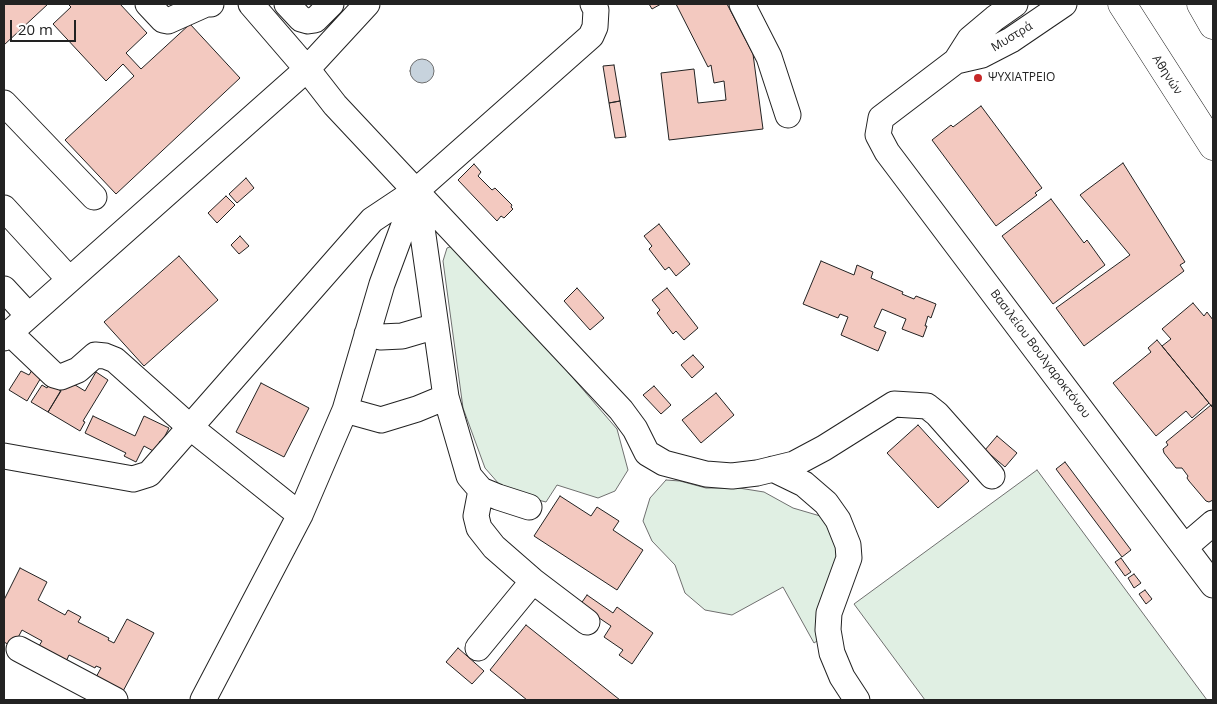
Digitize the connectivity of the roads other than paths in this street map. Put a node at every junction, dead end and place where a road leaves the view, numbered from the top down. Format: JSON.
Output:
{"nodes":[{"id":1,"x":148,"y":4,"type":"edge"},
{"id":2,"x":211,"y":4,"type":"edge"},
{"id":3,"x":251,"y":4,"type":"edge"},
{"id":4,"x":287,"y":4,"type":"edge"},
{"id":5,"x":331,"y":4,"type":"edge"},
{"id":6,"x":367,"y":4,"type":"edge"},
{"id":7,"x":593,"y":4,"type":"edge"},
{"id":8,"x":742,"y":4,"type":"edge"},
{"id":9,"x":1015,"y":4,"type":"edge"},
{"id":10,"x":1064,"y":4,"type":"edge"},
{"id":11,"x":1122,"y":4,"type":"edge"},
{"id":12,"x":1201,"y":4,"type":"edge"},
{"id":13,"x":1213,"y":25,"type":"edge"},
{"id":14,"x":956,"y":60,"type":"junction"},
{"id":15,"x":307,"y":69,"type":"junction"},
{"id":16,"x":4,"y":103,"type":"edge"},
{"id":17,"x":788,"y":115,"type":"dead end"},
{"id":18,"x":881,"y":118,"type":"joint"},
{"id":19,"x":1213,"y":146,"type":"edge"},
{"id":20,"x":417,"y":190,"type":"junction"},
{"id":21,"x":94,"y":197,"type":"dead end"},
{"id":22,"x":4,"y":208,"type":"edge"},
{"id":23,"x":69,"y":279,"type":"junction"},
{"id":24,"x":4,"y":288,"type":"edge"},
{"id":25,"x":28,"y":315,"type":"junction"},
{"id":26,"x":436,"y":326,"type":"junction"},
{"id":27,"x":367,"y":334,"type":"junction"},
{"id":28,"x":7,"y":335,"type":"edge"},
{"id":29,"x":446,"y":397,"type":"junction"},
{"id":30,"x":345,"y":410,"type":"junction"},
{"id":31,"x":190,"y":427,"type":"junction"},
{"id":32,"x":4,"y":456,"type":"edge"},
{"id":33,"x":773,"y":469,"type":"junction"},
{"id":34,"x":992,"y":476,"type":"dead end"},
{"id":35,"x":481,"y":490,"type":"junction"},
{"id":36,"x":529,"y":507,"type":"dead end"},
{"id":37,"x":300,"y":515,"type":"junction"},
{"id":38,"x":1213,"y":523,"type":"edge"},
{"id":39,"x":1185,"y":548,"type":"junction"},
{"id":40,"x":533,"y":581,"type":"junction"},
{"id":41,"x":1213,"y":586,"type":"edge"},
{"id":42,"x":587,"y":622,"type":"dead end"},
{"id":43,"x":478,"y":648,"type":"dead end"},
{"id":44,"x":19,"y":649,"type":"dead end"},
{"id":45,"x":115,"y":700,"type":"edge"},
{"id":46,"x":203,"y":700,"type":"edge"},
{"id":47,"x":857,"y":700,"type":"edge"}],
"edges":[{"from":1,"to":2,"type":"street"},
{"from":3,"to":15,"type":"street"},
{"from":4,"to":5,"type":"street"},
{"from":6,"to":15,"type":"street"},
{"from":7,"to":20,"type":"street"},
{"from":8,"to":17,"type":"street"},
{"from":9,"to":14,"type":"street","name":"Μυστρά"},
{"from":10,"to":14,"type":"street","name":"Μυστρά"},
{"from":11,"to":19,"type":"highway","name":"Αθηνών"},
{"from":12,"to":13,"type":"highway"},
{"from":14,"to":18,"type":"street","name":"Μυστρά"},
{"from":15,"to":20,"type":"street"},
{"from":15,"to":23,"type":"street"},
{"from":16,"to":21,"type":"street"},
{"from":18,"to":39,"type":"street","name":"Βασιλείου Βουλγαροκτόνου"},
{"from":20,"to":26,"type":"street"},
{"from":20,"to":27,"type":"street"},
{"from":20,"to":31,"type":"street"},
{"from":20,"to":33,"type":"street"},
{"from":22,"to":23,"type":"street"},
{"from":23,"to":25,"type":"street"},
{"from":24,"to":25,"type":"street"},
{"from":25,"to":28,"type":"street"},
{"from":26,"to":27,"type":"street"},
{"from":26,"to":29,"type":"street"},
{"from":27,"to":30,"type":"street"},
{"from":28,"to":31,"type":"street"},
{"from":29,"to":30,"type":"street"},
{"from":29,"to":35,"type":"street"},
{"from":30,"to":37,"type":"street"},
{"from":31,"to":32,"type":"street"},
{"from":31,"to":37,"type":"street"},
{"from":33,"to":34,"type":"street"},
{"from":33,"to":47,"type":"street"},
{"from":35,"to":36,"type":"street"},
{"from":35,"to":40,"type":"street"},
{"from":37,"to":46,"type":"street"},
{"from":38,"to":39,"type":"street"},
{"from":39,"to":41,"type":"street","name":"Βασιλείου Βουλγαροκτόνου"},
{"from":40,"to":42,"type":"street"},
{"from":40,"to":43,"type":"street"},
{"from":44,"to":45,"type":"street"}]}
